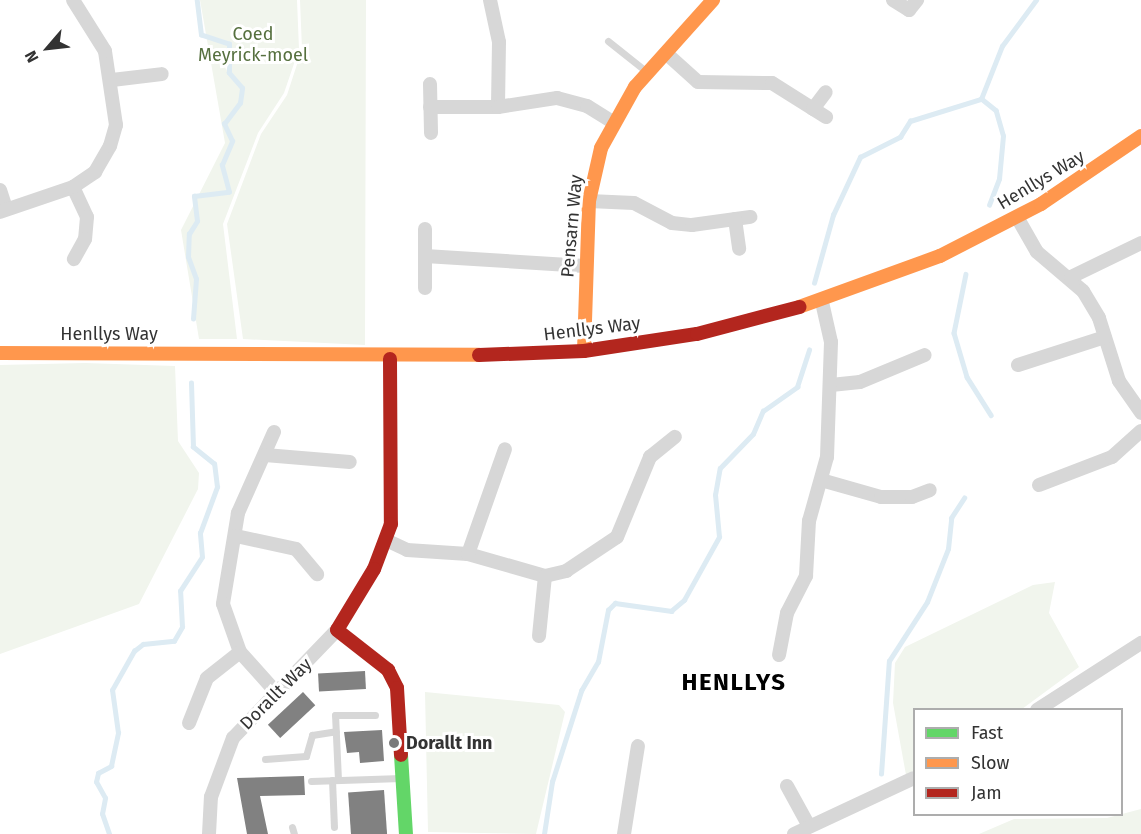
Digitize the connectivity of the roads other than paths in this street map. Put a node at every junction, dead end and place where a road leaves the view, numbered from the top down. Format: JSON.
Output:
{"nodes":[{"id":1,"x":73,"y":0,"type":"edge"},
{"id":2,"x":490,"y":0,"type":"edge"},
{"id":3,"x":713,"y":0,"type":"edge"},
{"id":4,"x":893,"y":0,"type":"edge"},
{"id":5,"x":915,"y":9,"type":"edge"},
{"id":6,"x":608,"y":41,"type":"dead end"},
{"id":7,"x":668,"y":55,"type":"junction"},
{"id":8,"x":649,"y":73,"type":"junction"},
{"id":9,"x":162,"y":74,"type":"dead end"},
{"id":10,"x":112,"y":80,"type":"junction"},
{"id":11,"x":430,"y":84,"type":"dead end"},
{"id":12,"x":826,"y":92,"type":"dead end"},
{"id":13,"x":430,"y":107,"type":"junction"},
{"id":14,"x":498,"y":107,"type":"junction"},
{"id":15,"x":813,"y":109,"type":"junction"},
{"id":16,"x":826,"y":117,"type":"dead end"},
{"id":17,"x":613,"y":122,"type":"junction"},
{"id":18,"x":431,"y":133,"type":"dead end"},
{"id":19,"x":1141,"y":136,"type":"edge"},
{"id":20,"x":73,"y":187,"type":"junction"},
{"id":21,"x":0,"y":190,"type":"edge"},
{"id":22,"x":589,"y":201,"type":"junction"},
{"id":23,"x":3,"y":211,"type":"edge"},
{"id":24,"x":750,"y":217,"type":"dead end"},
{"id":25,"x":1017,"y":217,"type":"junction"},
{"id":26,"x":735,"y":219,"type":"junction"},
{"id":27,"x":425,"y":229,"type":"dead end"},
{"id":28,"x":1141,"y":243,"type":"edge"},
{"id":29,"x":739,"y":249,"type":"dead end"},
{"id":30,"x":425,"y":256,"type":"junction"},
{"id":31,"x":74,"y":259,"type":"dead end"},
{"id":32,"x":585,"y":266,"type":"junction"},
{"id":33,"x":1071,"y":277,"type":"junction"},
{"id":34,"x":425,"y":288,"type":"dead end"},
{"id":35,"x":822,"y":302,"type":"junction"},
{"id":36,"x":1105,"y":337,"type":"junction"},
{"id":37,"x":584,"y":351,"type":"junction"},
{"id":38,"x":0,"y":353,"type":"edge"},
{"id":39,"x":925,"y":355,"type":"dead end"},
{"id":40,"x":390,"y":360,"type":"junction"},
{"id":41,"x":1018,"y":365,"type":"dead end"},
{"id":42,"x":831,"y":385,"type":"junction"},
{"id":43,"x":1136,"y":394,"type":"edge"},
{"id":44,"x":1141,"y":413,"type":"edge"},
{"id":45,"x":1141,"y":431,"type":"edge"},
{"id":46,"x":274,"y":432,"type":"dead end"},
{"id":47,"x":675,"y":437,"type":"dead end"},
{"id":48,"x":505,"y":449,"type":"dead end"},
{"id":49,"x":265,"y":455,"type":"junction"},
{"id":50,"x":350,"y":462,"type":"dead end"},
{"id":51,"x":821,"y":480,"type":"junction"},
{"id":52,"x":1039,"y":485,"type":"dead end"},
{"id":53,"x":930,"y":490,"type":"dead end"},
{"id":54,"x":236,"y":536,"type":"junction"},
{"id":55,"x":386,"y":540,"type":"junction"},
{"id":56,"x":468,"y":554,"type":"junction"},
{"id":57,"x":317,"y":574,"type":"dead end"},
{"id":58,"x":545,"y":576,"type":"junction"},
{"id":59,"x":337,"y":630,"type":"junction"},
{"id":60,"x":539,"y":636,"type":"dead end"},
{"id":61,"x":1141,"y":643,"type":"edge"},
{"id":62,"x":240,"y":652,"type":"junction"},
{"id":63,"x":778,"y":655,"type":"dead end"},
{"id":64,"x":275,"y":691,"type":"junction"},
{"id":65,"x":1040,"y":708,"type":"edge"},
{"id":66,"x":375,"y":715,"type":"dead end"},
{"id":67,"x":189,"y":723,"type":"dead end"},
{"id":68,"x":336,"y":731,"type":"junction"},
{"id":69,"x":638,"y":746,"type":"dead end"},
{"id":70,"x":265,"y":759,"type":"dead end"},
{"id":71,"x":404,"y":778,"type":"junction"},
{"id":72,"x":913,"y":779,"type":"edge"},
{"id":73,"x":335,"y":780,"type":"junction"},
{"id":74,"x":311,"y":781,"type":"dead end"},
{"id":75,"x":787,"y":786,"type":"dead end"},
{"id":76,"x":809,"y":826,"type":"junction"},
{"id":77,"x":334,"y":827,"type":"dead end"},
{"id":78,"x":209,"y":834,"type":"edge"},
{"id":79,"x":406,"y":834,"type":"edge"},
{"id":80,"x":624,"y":834,"type":"edge"},
{"id":81,"x":794,"y":834,"type":"edge"}],
"edges":[{"from":1,"to":10,"type":"street"},
{"from":2,"to":14,"type":"street"},
{"from":3,"to":7,"type":"street","name":"Pensarn Way"},
{"from":4,"to":5,"type":"street"},
{"from":6,"to":8,"type":"lane"},
{"from":7,"to":8,"type":"street","name":"Pensarn Way"},
{"from":7,"to":15,"type":"street"},
{"from":8,"to":17,"type":"street","name":"Pensarn Way"},
{"from":9,"to":10,"type":"street"},
{"from":10,"to":20,"type":"street"},
{"from":11,"to":13,"type":"street"},
{"from":12,"to":15,"type":"street"},
{"from":13,"to":14,"type":"street"},
{"from":13,"to":18,"type":"street"},
{"from":14,"to":17,"type":"street"},
{"from":15,"to":16,"type":"street"},
{"from":17,"to":22,"type":"street","name":"Pensarn Way"},
{"from":19,"to":25,"type":"street","name":"Henllys Way"},
{"from":20,"to":23,"type":"street"},
{"from":20,"to":31,"type":"street"},
{"from":21,"to":23,"type":"street"},
{"from":22,"to":26,"type":"street"},
{"from":22,"to":32,"type":"street","name":"Pensarn Way"},
{"from":24,"to":26,"type":"street"},
{"from":25,"to":33,"type":"street"},
{"from":25,"to":35,"type":"street","name":"Henllys Way"},
{"from":26,"to":29,"type":"street"},
{"from":27,"to":30,"type":"street"},
{"from":28,"to":33,"type":"street"},
{"from":30,"to":32,"type":"street"},
{"from":30,"to":34,"type":"street"},
{"from":32,"to":37,"type":"street","name":"Pensarn Way"},
{"from":33,"to":36,"type":"street"},
{"from":35,"to":37,"type":"street","name":"Henllys Way"},
{"from":35,"to":42,"type":"street"},
{"from":36,"to":41,"type":"street"},
{"from":36,"to":43,"type":"street"},
{"from":37,"to":40,"type":"street","name":"Henllys Way"},
{"from":38,"to":40,"type":"street","name":"Henllys Way"},
{"from":39,"to":42,"type":"street"},
{"from":40,"to":55,"type":"street"},
{"from":42,"to":51,"type":"street"},
{"from":43,"to":44,"type":"street"},
{"from":45,"to":52,"type":"street"},
{"from":46,"to":49,"type":"street"},
{"from":47,"to":58,"type":"street"},
{"from":48,"to":56,"type":"street"},
{"from":49,"to":50,"type":"street"},
{"from":49,"to":54,"type":"street"},
{"from":51,"to":53,"type":"street"},
{"from":51,"to":63,"type":"street"},
{"from":54,"to":57,"type":"street"},
{"from":54,"to":62,"type":"street"},
{"from":55,"to":56,"type":"street"},
{"from":55,"to":59,"type":"street"},
{"from":56,"to":58,"type":"street"},
{"from":58,"to":60,"type":"street"},
{"from":59,"to":64,"type":"street","name":"Dorallt Way"},
{"from":59,"to":71,"type":"street"},
{"from":61,"to":65,"type":"street"},
{"from":62,"to":64,"type":"street"},
{"from":62,"to":67,"type":"street"},
{"from":64,"to":78,"type":"street","name":"Dorallt Way"},
{"from":66,"to":68,"type":"lane"},
{"from":68,"to":70,"type":"lane"},
{"from":68,"to":73,"type":"lane"},
{"from":69,"to":80,"type":"street"},
{"from":71,"to":73,"type":"lane"},
{"from":71,"to":79,"type":"street"},
{"from":72,"to":76,"type":"street"},
{"from":73,"to":74,"type":"lane"},
{"from":73,"to":77,"type":"lane"},
{"from":75,"to":76,"type":"street"},
{"from":76,"to":81,"type":"street"}]}
